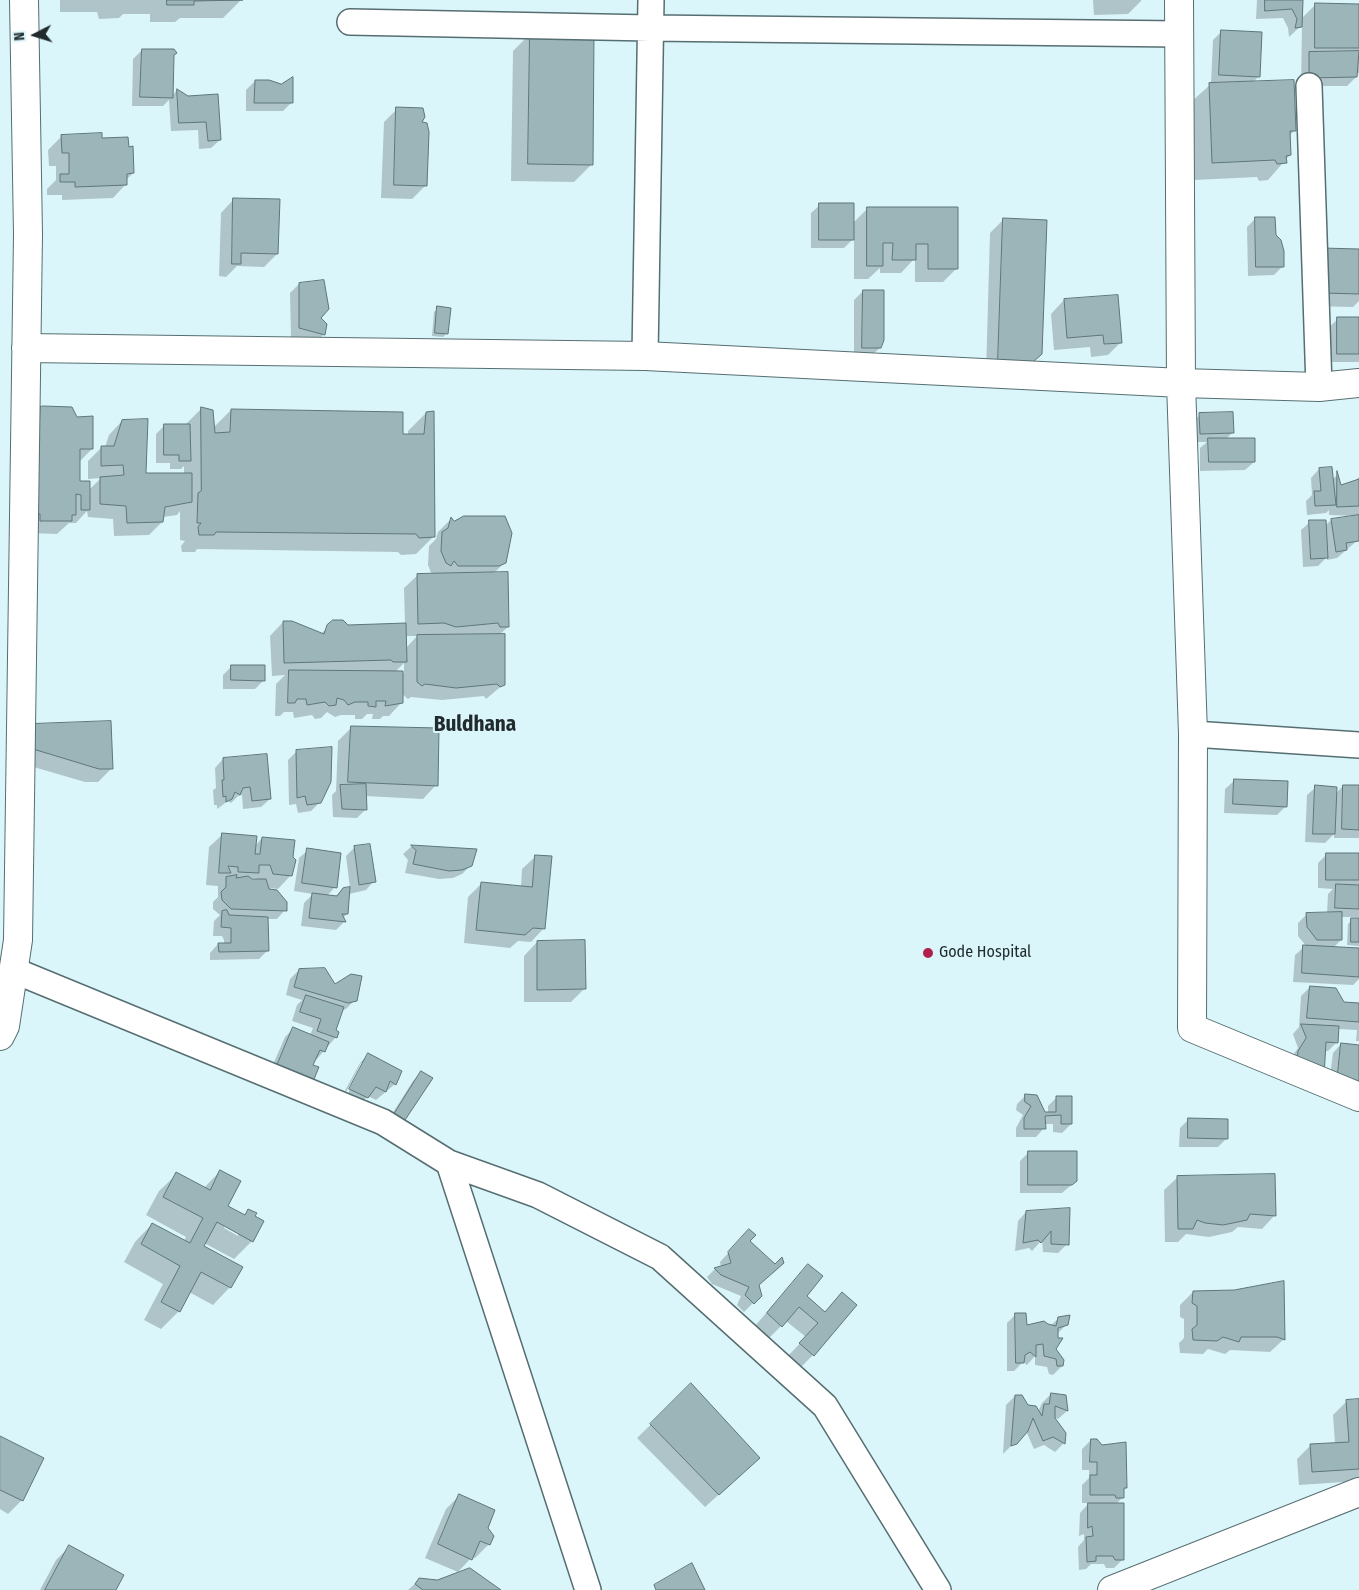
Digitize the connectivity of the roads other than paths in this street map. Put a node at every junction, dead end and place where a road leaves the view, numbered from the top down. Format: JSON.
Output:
{"nodes":[{"id":1,"x":24,"y":0,"type":"edge"},
{"id":2,"x":650,"y":0,"type":"edge"},
{"id":3,"x":1179,"y":0,"type":"edge"},
{"id":4,"x":350,"y":22,"type":"dead end"},
{"id":5,"x":650,"y":28,"type":"junction"},
{"id":6,"x":1180,"y":34,"type":"junction"},
{"id":7,"x":1308,"y":86,"type":"dead end"},
{"id":8,"x":26,"y":348,"type":"junction"},
{"id":9,"x":645,"y":356,"type":"junction"},
{"id":10,"x":1359,"y":382,"type":"edge"},
{"id":11,"x":1181,"y":384,"type":"junction"},
{"id":12,"x":1319,"y":387,"type":"junction"},
{"id":13,"x":0,"y":693,"type":"edge"},
{"id":14,"x":21,"y":715,"type":"junction"},
{"id":15,"x":1193,"y":734,"type":"junction"},
{"id":16,"x":1359,"y":745,"type":"edge"},
{"id":17,"x":13,"y":970,"type":"junction"},
{"id":18,"x":0,"y":1036,"type":"edge"},
{"id":19,"x":1359,"y":1097,"type":"edge"},
{"id":20,"x":449,"y":1163,"type":"junction"},
{"id":21,"x":1359,"y":1492,"type":"edge"},
{"id":22,"x":588,"y":1590,"type":"edge"},
{"id":23,"x":938,"y":1590,"type":"edge"},
{"id":24,"x":1112,"y":1590,"type":"edge"}],
"edges":[{"from":1,"to":8,"type":"street"},
{"from":2,"to":5,"type":"street"},
{"from":3,"to":6,"type":"street"},
{"from":4,"to":5,"type":"street"},
{"from":5,"to":6,"type":"street"},
{"from":5,"to":9,"type":"street"},
{"from":6,"to":11,"type":"street"},
{"from":7,"to":12,"type":"street"},
{"from":8,"to":9,"type":"street"},
{"from":8,"to":14,"type":"street"},
{"from":9,"to":11,"type":"street"},
{"from":10,"to":12,"type":"street"},
{"from":11,"to":12,"type":"street"},
{"from":11,"to":15,"type":"street"},
{"from":13,"to":14,"type":"street"},
{"from":14,"to":17,"type":"street"},
{"from":15,"to":16,"type":"street"},
{"from":15,"to":19,"type":"street"},
{"from":17,"to":18,"type":"street"},
{"from":17,"to":20,"type":"street"},
{"from":20,"to":22,"type":"street"},
{"from":20,"to":23,"type":"street"},
{"from":21,"to":24,"type":"street"}]}
